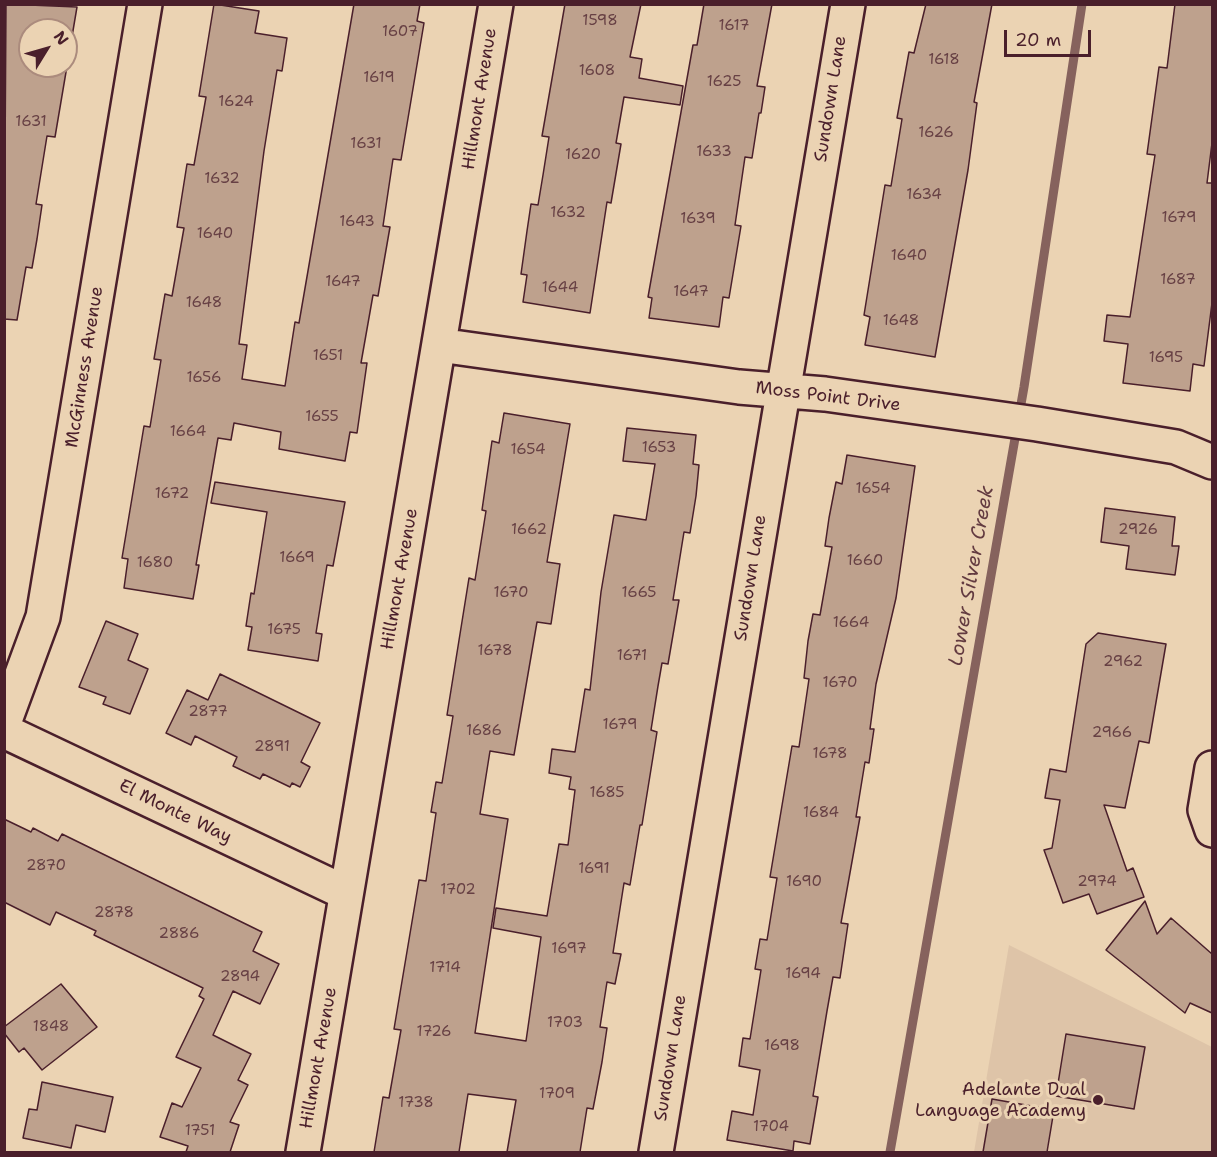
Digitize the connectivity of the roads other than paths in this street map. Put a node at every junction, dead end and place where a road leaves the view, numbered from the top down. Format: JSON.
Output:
{"nodes":[{"id":1,"x":145,"y":4,"type":"edge"},
{"id":2,"x":496,"y":4,"type":"edge"},
{"id":3,"x":848,"y":4,"type":"edge"},
{"id":4,"x":439,"y":345,"type":"junction"},
{"id":5,"x":784,"y":390,"type":"junction"},
{"id":6,"x":1212,"y":462,"type":"edge"},
{"id":7,"x":4,"y":723,"type":"edge"},
{"id":8,"x":4,"y":730,"type":"edge"},
{"id":9,"x":1212,"y":768,"type":"edge"},
{"id":10,"x":1212,"y":830,"type":"edge"},
{"id":11,"x":346,"y":893,"type":"junction"},
{"id":12,"x":303,"y":1152,"type":"edge"},
{"id":13,"x":656,"y":1152,"type":"edge"}],
"edges":[{"from":1,"to":7,"type":"street","name":"McGinness Avenue"},
{"from":2,"to":4,"type":"street","name":"Hillmont Avenue"},
{"from":3,"to":5,"type":"street","name":"Sundown Lane"},
{"from":4,"to":5,"type":"street","name":"Moss Point Drive"},
{"from":4,"to":11,"type":"street","name":"Hillmont Avenue"},
{"from":5,"to":6,"type":"street","name":"Moss Point Drive"},
{"from":5,"to":13,"type":"street","name":"Sundown Lane"},
{"from":8,"to":11,"type":"street","name":"El Monte Way"},
{"from":9,"to":10,"type":"street"},
{"from":11,"to":12,"type":"street","name":"Hillmont Avenue"}]}
